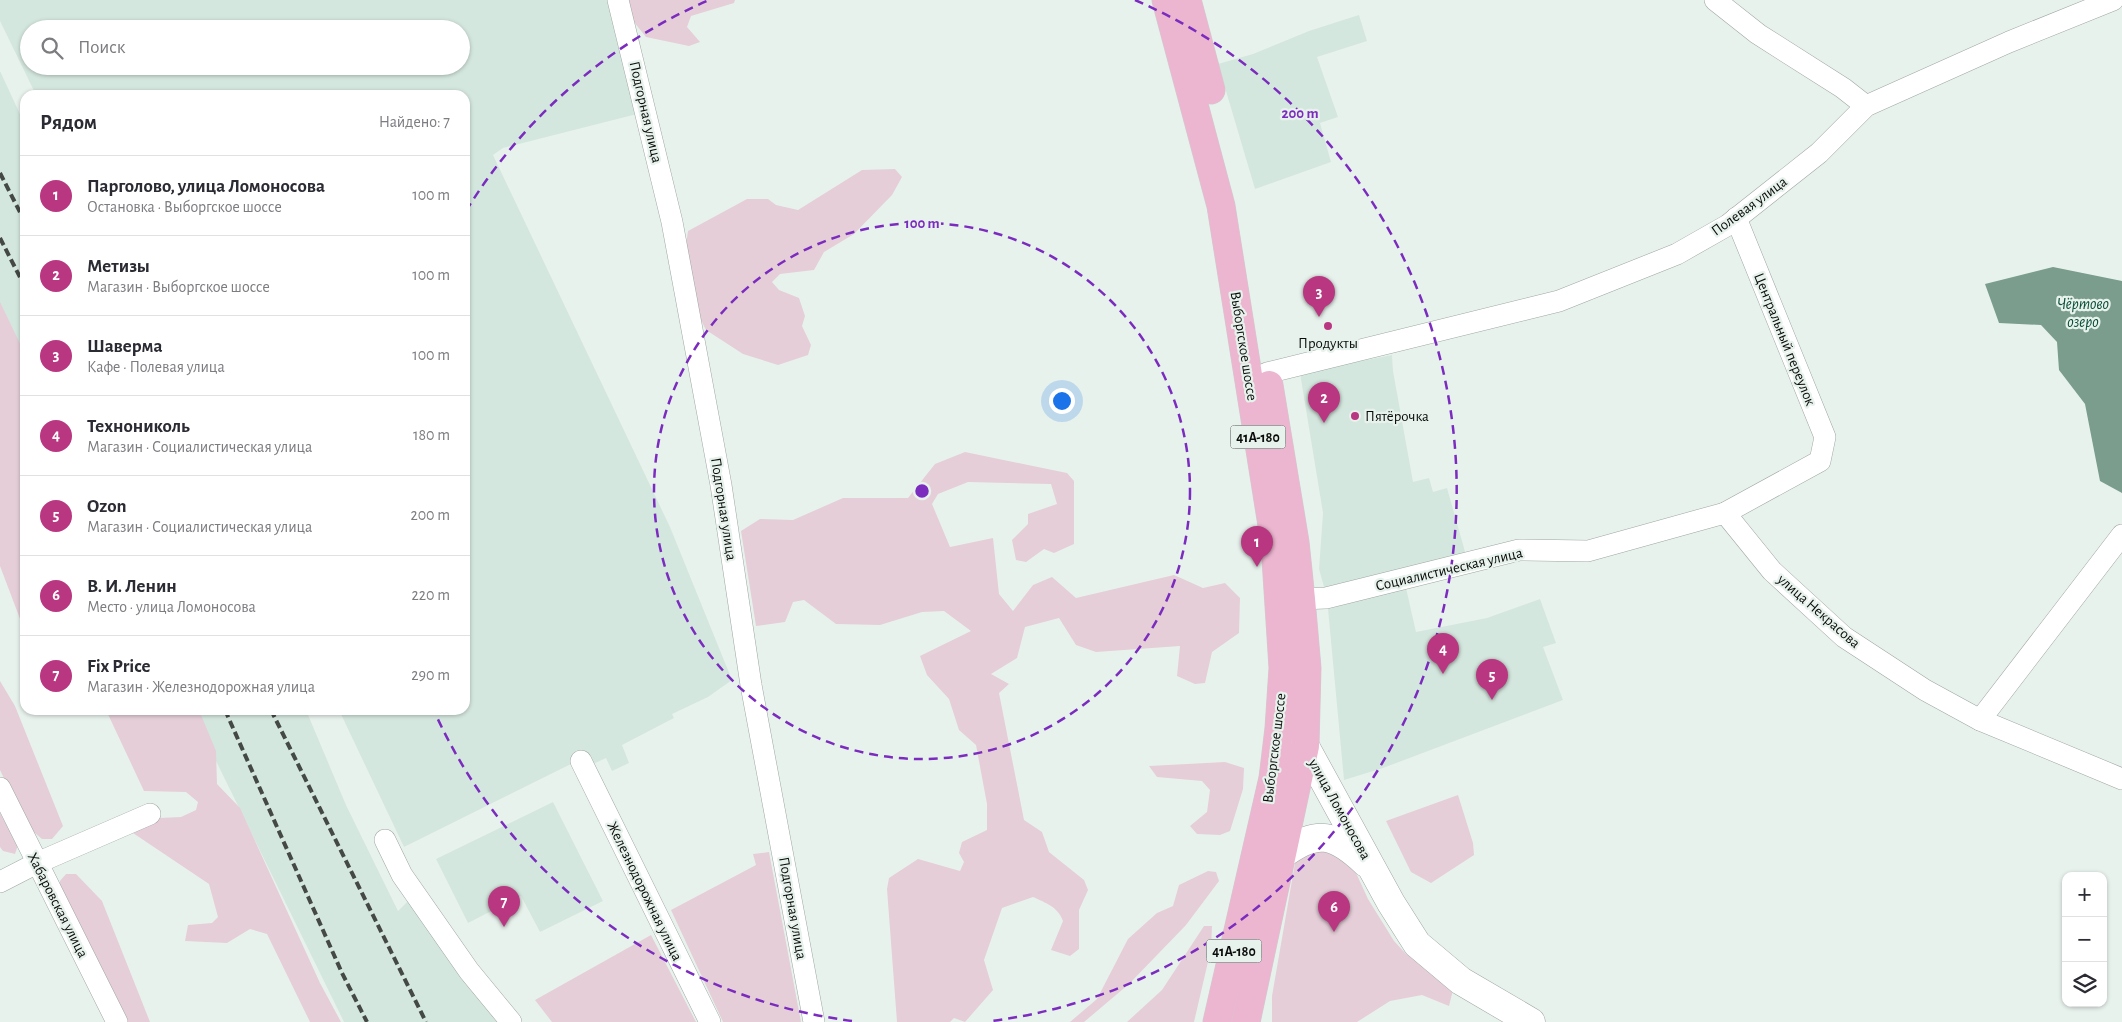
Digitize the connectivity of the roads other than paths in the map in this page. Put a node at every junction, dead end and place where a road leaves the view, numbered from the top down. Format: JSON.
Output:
{"nodes":[{"id":1,"x":618,"y":0,"type":"edge"},
{"id":2,"x":1166,"y":0,"type":"edge"},
{"id":3,"x":1187,"y":0,"type":"edge"},
{"id":4,"x":1715,"y":0,"type":"edge"},
{"id":5,"x":2113,"y":0,"type":"edge"},
{"id":6,"x":1866,"y":106,"type":"junction"},
{"id":7,"x":1736,"y":218,"type":"junction"},
{"id":8,"x":1267,"y":373,"type":"junction"},
{"id":9,"x":1820,"y":461,"type":"joint"},
{"id":10,"x":1726,"y":513,"type":"junction"},
{"id":11,"x":2122,"y":535,"type":"edge"},
{"id":12,"x":1301,"y":599,"type":"junction"},
{"id":13,"x":1980,"y":720,"type":"junction"},
{"id":14,"x":1305,"y":746,"type":"junction"},
{"id":15,"x":581,"y":760,"type":"dead end"},
{"id":16,"x":2122,"y":779,"type":"edge"},
{"id":17,"x":0,"y":788,"type":"edge"},
{"id":18,"x":150,"y":814,"type":"dead end"},
{"id":19,"x":385,"y":840,"type":"dead end"},
{"id":20,"x":1282,"y":855,"type":"junction"},
{"id":21,"x":37,"y":863,"type":"junction"},
{"id":22,"x":1375,"y":871,"type":"junction"},
{"id":23,"x":0,"y":882,"type":"edge"},
{"id":24,"x":117,"y":1022,"type":"edge"},
{"id":25,"x":511,"y":1022,"type":"edge"},
{"id":26,"x":710,"y":1022,"type":"edge"},
{"id":27,"x":814,"y":1022,"type":"edge"},
{"id":28,"x":1217,"y":1022,"type":"edge"},
{"id":29,"x":1246,"y":1022,"type":"edge"},
{"id":30,"x":1531,"y":1022,"type":"edge"}],
"edges":[{"from":1,"to":27,"type":"street","name":"Подгорная улица"},
{"from":2,"to":28,"type":"main road","name":"Выборгское шоссе","number":"41А-180"},
{"from":3,"to":8,"type":"main road","name":"Выборгское шоссе","number":"41А-180"},
{"from":4,"to":6,"type":"street"},
{"from":5,"to":6,"type":"street","name":"Полевая улица"},
{"from":6,"to":7,"type":"street","name":"Полевая улица"},
{"from":7,"to":8,"type":"street","name":"Полевая улица"},
{"from":7,"to":9,"type":"street","name":"Центральный переулок"},
{"from":8,"to":12,"type":"main road","name":"Выборгское шоссе","number":"41А-180"},
{"from":9,"to":10,"type":"street","name":"Социалистическая улица"},
{"from":10,"to":12,"type":"street","name":"Социалистическая улица"},
{"from":10,"to":13,"type":"street","name":"улица Некрасова"},
{"from":11,"to":13,"type":"street"},
{"from":12,"to":14,"type":"main road","name":"Выборгское шоссе","number":"41А-180"},
{"from":13,"to":16,"type":"street","name":"улица Некрасова"},
{"from":14,"to":20,"type":"main road","name":"Выборгское шоссе","number":"41А-180"},
{"from":14,"to":22,"type":"street","name":"улица Ломоносова"},
{"from":15,"to":26,"type":"street","name":"Железнодорожная улица"},
{"from":17,"to":21,"type":"street","name":"Хабаровская улица"},
{"from":18,"to":21,"type":"street"},
{"from":19,"to":25,"type":"street"},
{"from":20,"to":22,"type":"street","name":"улица Ломоносова"},
{"from":20,"to":29,"type":"main road","name":"Выборгское шоссе","number":"41А-180"},
{"from":21,"to":23,"type":"street"},
{"from":21,"to":24,"type":"street","name":"Хабаровская улица"},
{"from":22,"to":30,"type":"street","name":"улица Ломоносова"}]}
